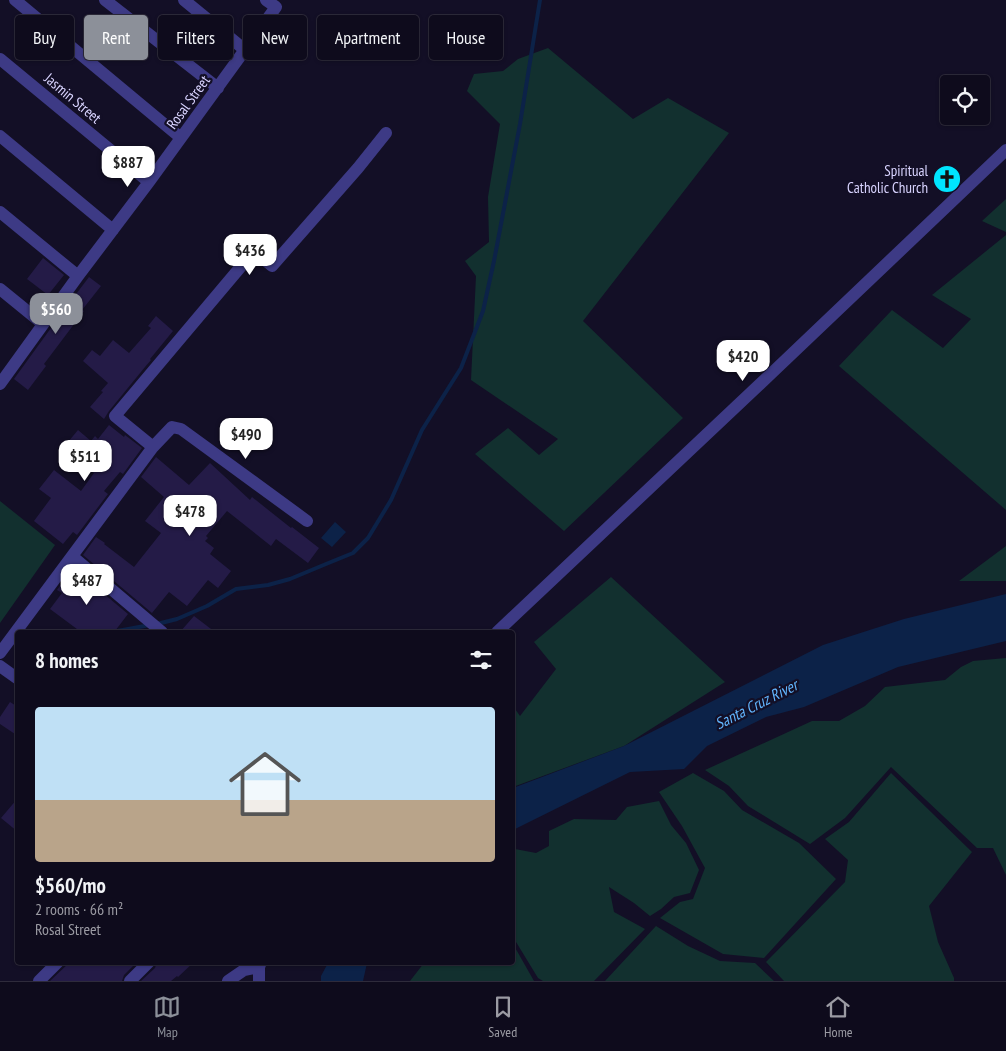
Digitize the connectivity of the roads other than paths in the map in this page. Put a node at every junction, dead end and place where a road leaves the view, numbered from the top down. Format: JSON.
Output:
{"nodes":[{"id":1,"x":105,"y":0,"type":"edge"},
{"id":2,"x":184,"y":0,"type":"edge"},
{"id":3,"x":21,"y":2,"type":"edge"},
{"id":4,"x":271,"y":4,"type":"edge"},
{"id":5,"x":265,"y":15,"type":"edge"},
{"id":6,"x":243,"y":48,"type":"edge"},
{"id":7,"x":243,"y":53,"type":"edge"},
{"id":8,"x":0,"y":59,"type":"edge"},
{"id":9,"x":218,"y":88,"type":"junction"},
{"id":10,"x":386,"y":133,"type":"dead end"},
{"id":11,"x":0,"y":136,"type":"edge"},
{"id":12,"x":181,"y":138,"type":"junction"},
{"id":13,"x":1006,"y":150,"type":"edge"},
{"id":14,"x":149,"y":182,"type":"junction"},
{"id":15,"x":0,"y":212,"type":"edge"},
{"id":16,"x":113,"y":230,"type":"junction"},
{"id":17,"x":78,"y":276,"type":"junction"},
{"id":18,"x":0,"y":289,"type":"edge"},
{"id":19,"x":43,"y":324,"type":"junction"},
{"id":20,"x":4,"y":370,"type":"edge"},
{"id":21,"x":0,"y":384,"type":"edge"},
{"id":22,"x":153,"y":446,"type":"junction"},
{"id":23,"x":308,"y":521,"type":"dead end"},
{"id":24,"x":72,"y":556,"type":"junction"},
{"id":25,"x":17,"y":630,"type":"edge"},
{"id":26,"x":160,"y":630,"type":"edge"},
{"id":27,"x":499,"y":630,"type":"edge"},
{"id":28,"x":15,"y":633,"type":"edge"},
{"id":29,"x":0,"y":653,"type":"edge"},
{"id":30,"x":0,"y":666,"type":"edge"},
{"id":31,"x":15,"y":677,"type":"edge"},
{"id":32,"x":55,"y":965,"type":"edge"},
{"id":33,"x":146,"y":965,"type":"edge"},
{"id":34,"x":260,"y":965,"type":"edge"},
{"id":35,"x":39,"y":981,"type":"edge"},
{"id":36,"x":130,"y":981,"type":"edge"},
{"id":37,"x":228,"y":981,"type":"edge"},
{"id":38,"x":259,"y":981,"type":"edge"}],
"edges":[{"from":1,"to":9,"type":"street"},
{"from":2,"to":6,"type":"street"},
{"from":3,"to":12,"type":"street"},
{"from":4,"to":5,"type":"street","name":"Rosal Street"},
{"from":7,"to":9,"type":"street","name":"Rosal Street"},
{"from":8,"to":14,"type":"street","name":"Jasmin Street"},
{"from":9,"to":12,"type":"street","name":"Rosal Street"},
{"from":10,"to":22,"type":"street"},
{"from":11,"to":16,"type":"street"},
{"from":12,"to":14,"type":"street","name":"Rosal Street"},
{"from":13,"to":27,"type":"street"},
{"from":14,"to":16,"type":"street","name":"Rosal Street"},
{"from":15,"to":17,"type":"street"},
{"from":16,"to":17,"type":"street","name":"Rosal Street"},
{"from":17,"to":19,"type":"street","name":"Rosal Street"},
{"from":18,"to":19,"type":"street"},
{"from":19,"to":20,"type":"street","name":"Rosal Street"},
{"from":20,"to":21,"type":"street","name":"Rosal Street"},
{"from":22,"to":23,"type":"street"},
{"from":22,"to":24,"type":"street"},
{"from":24,"to":25,"type":"street"},
{"from":24,"to":26,"type":"street"},
{"from":28,"to":29,"type":"street"},
{"from":30,"to":31,"type":"street"},
{"from":32,"to":35,"type":"street"},
{"from":33,"to":36,"type":"street"},
{"from":34,"to":37,"type":"street"},
{"from":34,"to":38,"type":"street"}]}
